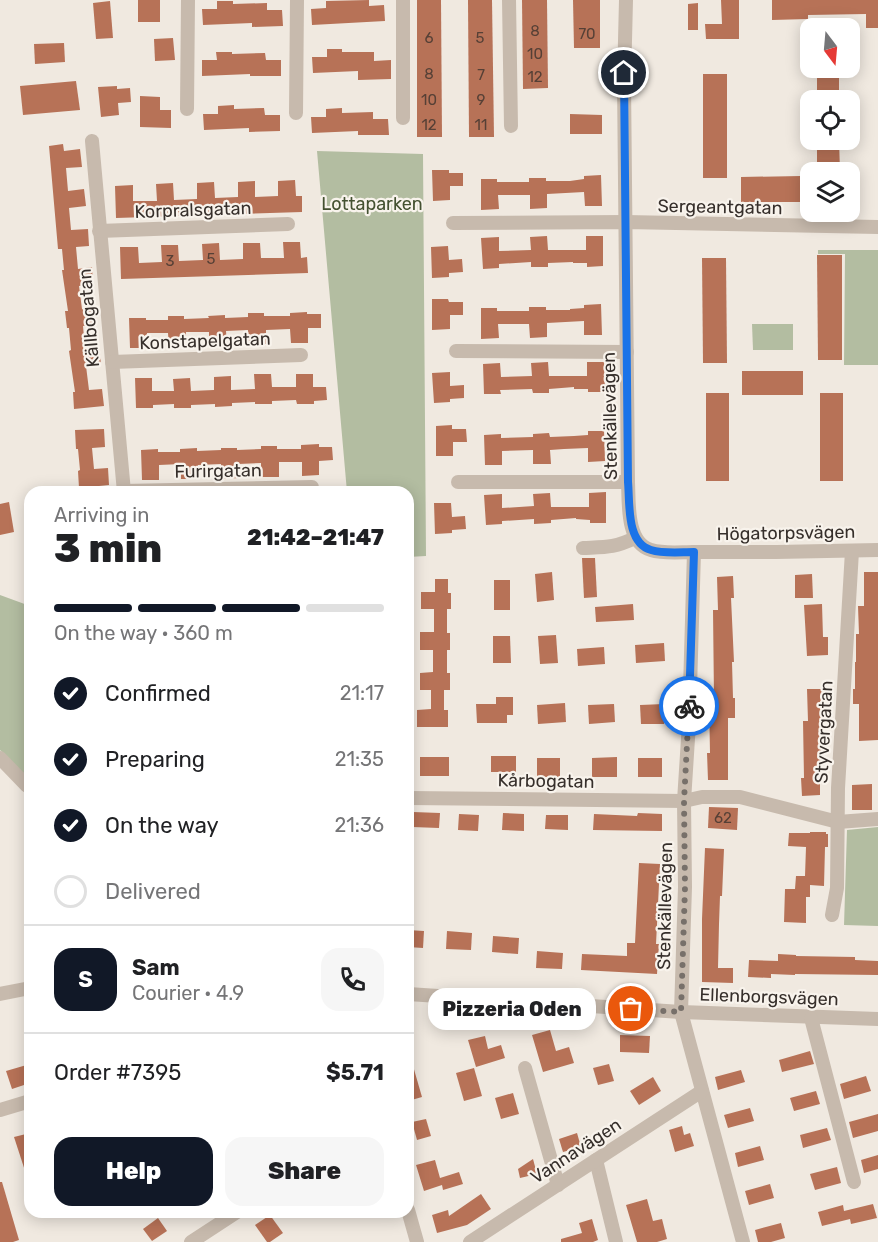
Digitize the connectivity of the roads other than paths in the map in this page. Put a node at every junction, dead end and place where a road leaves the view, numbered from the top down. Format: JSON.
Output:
{"nodes":[{"id":1,"x":188,"y":0,"type":"edge"},
{"id":2,"x":297,"y":0,"type":"edge"},
{"id":3,"x":403,"y":0,"type":"edge"},
{"id":4,"x":509,"y":0,"type":"edge"},
{"id":5,"x":626,"y":0,"type":"edge"},
{"id":6,"x":187,"y":110,"type":"dead end"},
{"id":7,"x":296,"y":113,"type":"dead end"},
{"id":8,"x":403,"y":118,"type":"dead end"},
{"id":9,"x":511,"y":126,"type":"dead end"},
{"id":10,"x":92,"y":141,"type":"dead end"},
{"id":11,"x":626,"y":222,"type":"junction"},
{"id":12,"x":453,"y":223,"type":"dead end"},
{"id":13,"x":288,"y":224,"type":"dead end"},
{"id":14,"x":878,"y":226,"type":"edge"},
{"id":15,"x":99,"y":231,"type":"junction"},
{"id":16,"x":456,"y":351,"type":"dead end"},
{"id":17,"x":627,"y":352,"type":"junction"},
{"id":18,"x":301,"y":355,"type":"dead end"},
{"id":19,"x":112,"y":362,"type":"junction"},
{"id":20,"x":458,"y":482,"type":"dead end"},
{"id":21,"x":628,"y":482,"type":"junction"},
{"id":22,"x":124,"y":486,"type":"edge"},
{"id":23,"x":635,"y":538,"type":"junction"},
{"id":24,"x":583,"y":548,"type":"dead end"},
{"id":25,"x":878,"y":550,"type":"edge"},
{"id":26,"x":852,"y":551,"type":"junction"},
{"id":27,"x":694,"y":552,"type":"junction"},
{"id":28,"x":0,"y":758,"type":"edge"},
{"id":29,"x":24,"y":783,"type":"edge"},
{"id":30,"x":414,"y":798,"type":"edge"},
{"id":31,"x":684,"y":801,"type":"junction"},
{"id":32,"x":878,"y":819,"type":"edge"},
{"id":33,"x":838,"y":822,"type":"junction"},
{"id":34,"x":832,"y":915,"type":"dead end"},
{"id":35,"x":24,"y":989,"type":"edge"},
{"id":36,"x":0,"y":994,"type":"edge"},
{"id":37,"x":414,"y":994,"type":"edge"},
{"id":38,"x":681,"y":1012,"type":"junction"},
{"id":39,"x":811,"y":1018,"type":"junction"},
{"id":40,"x":878,"y":1019,"type":"edge"},
{"id":41,"x":525,"y":1068,"type":"dead end"},
{"id":42,"x":702,"y":1091,"type":"junction"},
{"id":43,"x":24,"y":1103,"type":"edge"},
{"id":44,"x":0,"y":1110,"type":"edge"},
{"id":45,"x":596,"y":1160,"type":"junction"},
{"id":46,"x":854,"y":1182,"type":"dead end"},
{"id":47,"x":558,"y":1185,"type":"junction"},
{"id":48,"x":228,"y":1218,"type":"edge"},
{"id":49,"x":410,"y":1218,"type":"edge"},
{"id":50,"x":191,"y":1242,"type":"edge"},
{"id":51,"x":417,"y":1242,"type":"edge"},
{"id":52,"x":470,"y":1242,"type":"edge"},
{"id":53,"x":616,"y":1242,"type":"edge"},
{"id":54,"x":743,"y":1242,"type":"edge"}],
"edges":[{"from":1,"to":6,"type":"street"},
{"from":2,"to":7,"type":"street"},
{"from":3,"to":8,"type":"street"},
{"from":4,"to":9,"type":"street"},
{"from":5,"to":11,"type":"street","name":"Stenkällevägen"},
{"from":10,"to":15,"type":"street","name":"Källbogatan"},
{"from":11,"to":12,"type":"street","name":"Sergeantgatan"},
{"from":11,"to":14,"type":"street","name":"Sergeantgatan"},
{"from":11,"to":17,"type":"street","name":"Stenkällevägen"},
{"from":13,"to":15,"type":"street","name":"Korpralsgatan"},
{"from":15,"to":19,"type":"street","name":"Källbogatan"},
{"from":16,"to":17,"type":"street"},
{"from":17,"to":21,"type":"street","name":"Stenkällevägen"},
{"from":18,"to":19,"type":"street","name":"Konstapelgatan"},
{"from":19,"to":22,"type":"street","name":"Källbogatan"},
{"from":20,"to":21,"type":"street"},
{"from":21,"to":23,"type":"street","name":"Stenkällevägen"},
{"from":23,"to":24,"type":"street"},
{"from":23,"to":27,"type":"street"},
{"from":25,"to":26,"type":"street","name":"Högatorpsvägen"},
{"from":26,"to":27,"type":"street","name":"Högatorpsvägen"},
{"from":26,"to":33,"type":"street","name":"Styvergatan"},
{"from":27,"to":31,"type":"street","name":"Stenkällevägen"},
{"from":28,"to":29,"type":"street"},
{"from":30,"to":31,"type":"street","name":"Kårbogatan"},
{"from":31,"to":33,"type":"street","name":"Kårbogatan"},
{"from":31,"to":38,"type":"street","name":"Stenkällevägen"},
{"from":32,"to":33,"type":"street","name":"Kårbogatan"},
{"from":33,"to":34,"type":"street","name":"Styvergatan"},
{"from":35,"to":36,"type":"street"},
{"from":37,"to":38,"type":"street","name":"Ellenborgsvägen"},
{"from":38,"to":39,"type":"street","name":"Ellenborgsvägen"},
{"from":38,"to":42,"type":"street","name":"Stenkällevägen"},
{"from":39,"to":40,"type":"street","name":"Ellenborgsvägen"},
{"from":39,"to":46,"type":"street"},
{"from":41,"to":47,"type":"street"},
{"from":42,"to":45,"type":"street","name":"Vannavägen"},
{"from":42,"to":54,"type":"street","name":"Stenkällevägen"},
{"from":43,"to":44,"type":"street"},
{"from":45,"to":47,"type":"street","name":"Vannavägen"},
{"from":45,"to":53,"type":"street"},
{"from":47,"to":52,"type":"street","name":"Vannavägen"},
{"from":48,"to":50,"type":"street"},
{"from":49,"to":51,"type":"street"}]}
